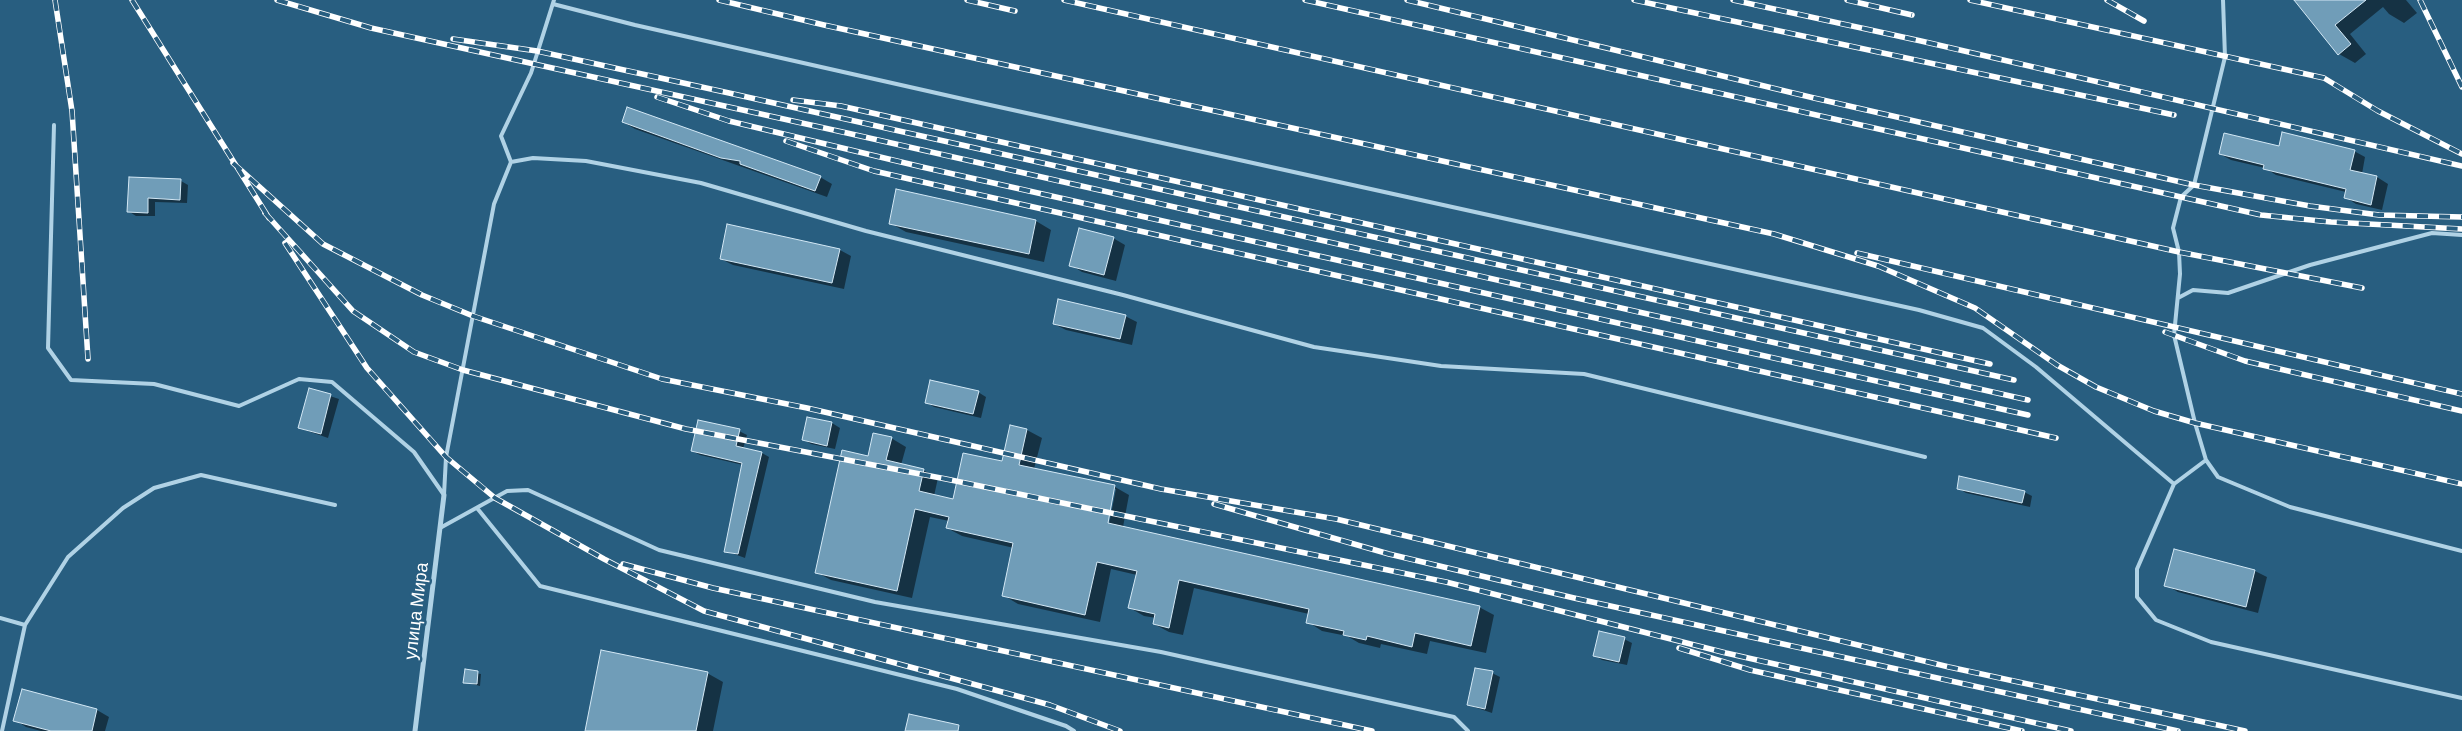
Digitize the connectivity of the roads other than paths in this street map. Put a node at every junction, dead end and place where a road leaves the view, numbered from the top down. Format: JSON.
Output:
{"nodes":[{"id":1,"x":2223,"y":0,"type":"edge"},
{"id":2,"x":553,"y":2,"type":"edge"},
{"id":3,"x":54,"y":125,"type":"dead end"},
{"id":4,"x":511,"y":162,"type":"junction"},
{"id":5,"x":2462,"y":235,"type":"edge"},
{"id":6,"x":2178,"y":298,"type":"junction"},
{"id":7,"x":1925,"y":457,"type":"dead end"},
{"id":8,"x":2206,"y":460,"type":"junction"},
{"id":9,"x":2174,"y":484,"type":"junction"},
{"id":10,"x":444,"y":495,"type":"junction"},
{"id":11,"x":335,"y":505,"type":"dead end"},
{"id":12,"x":477,"y":508,"type":"junction"},
{"id":13,"x":440,"y":528,"type":"junction"},
{"id":14,"x":2462,"y":551,"type":"edge"},
{"id":15,"x":0,"y":618,"type":"edge"},
{"id":16,"x":24,"y":624,"type":"junction"},
{"id":17,"x":2462,"y":698,"type":"edge"},
{"id":18,"x":2,"y":731,"type":"edge"},
{"id":19,"x":414,"y":731,"type":"edge"},
{"id":20,"x":1074,"y":731,"type":"edge"},
{"id":21,"x":1468,"y":731,"type":"edge"}],
"edges":[{"from":1,"to":6,"type":"lane"},
{"from":2,"to":4,"type":"lane"},
{"from":2,"to":9,"type":"lane"},
{"from":3,"to":10,"type":"lane"},
{"from":4,"to":7,"type":"lane"},
{"from":4,"to":10,"type":"lane"},
{"from":5,"to":6,"type":"lane"},
{"from":6,"to":8,"type":"lane"},
{"from":8,"to":9,"type":"lane"},
{"from":8,"to":14,"type":"lane"},
{"from":9,"to":17,"type":"lane"},
{"from":10,"to":13,"type":"street","name":"улица Мира"},
{"from":11,"to":16,"type":"lane"},
{"from":12,"to":13,"type":"lane"},
{"from":12,"to":20,"type":"lane"},
{"from":12,"to":21,"type":"lane"},
{"from":13,"to":19,"type":"street","name":"улица Мира"},
{"from":15,"to":16,"type":"lane"},
{"from":16,"to":18,"type":"lane"}]}
